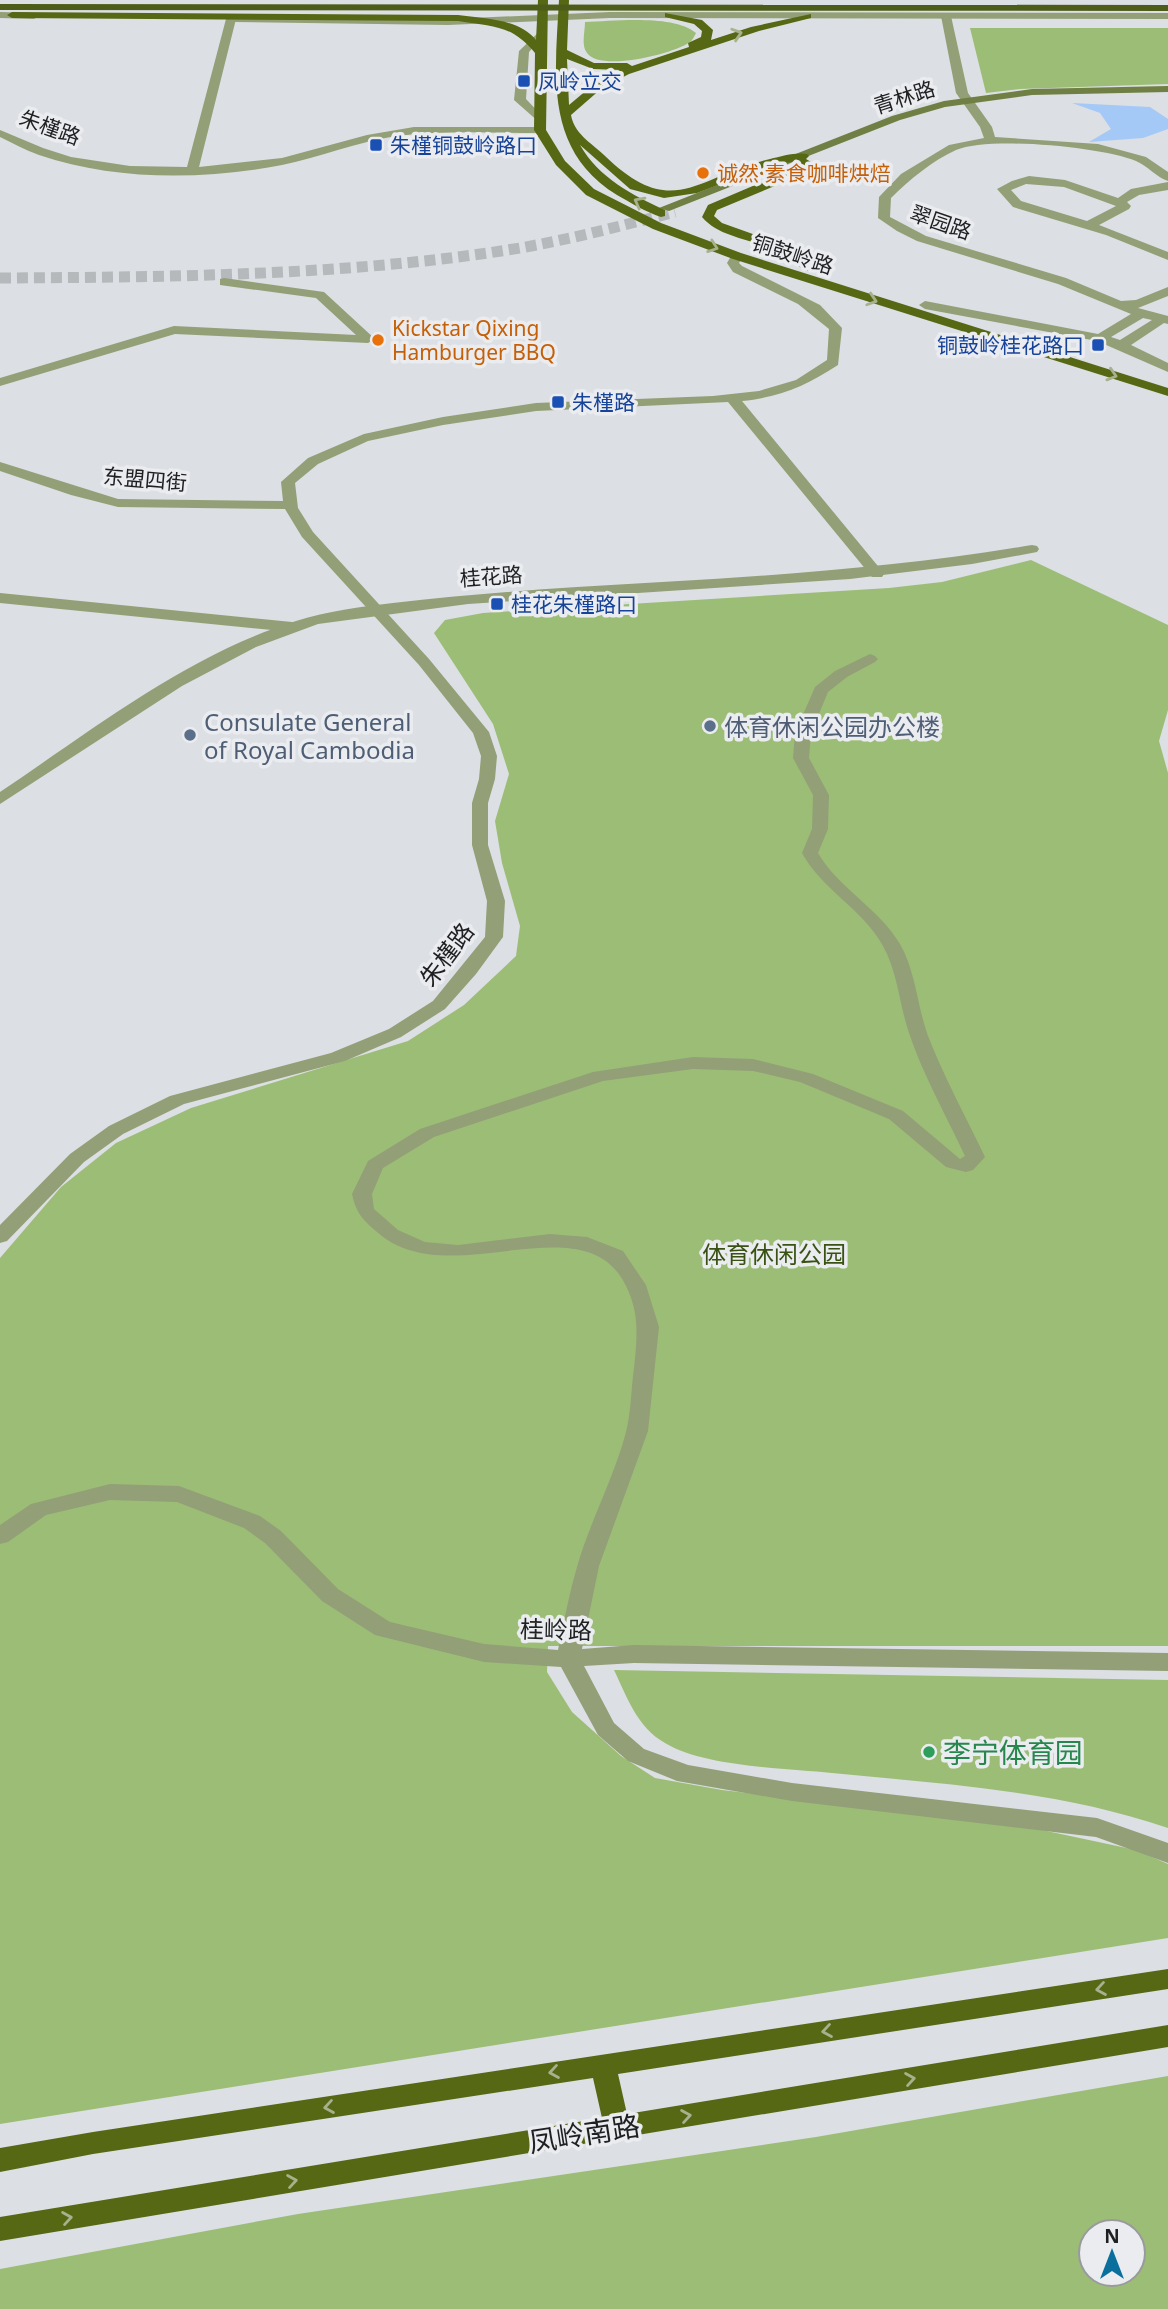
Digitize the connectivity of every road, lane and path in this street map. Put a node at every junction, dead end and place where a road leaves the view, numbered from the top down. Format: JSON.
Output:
{"nodes":[{"id":1,"x":543,"y":0,"type":"edge"},
{"id":2,"x":564,"y":0,"type":"edge"},
{"id":3,"x":0,"y":7,"type":"edge"},
{"id":4,"x":112,"y":7,"type":"junction"},
{"id":5,"x":1168,"y":8,"type":"edge"},
{"id":6,"x":6,"y":15,"type":"edge"},
{"id":7,"x":669,"y":15,"type":"junction"},
{"id":8,"x":807,"y":16,"type":"junction"},
{"id":9,"x":946,"y":16,"type":"junction"},
{"id":10,"x":984,"y":16,"type":"junction"},
{"id":11,"x":1168,"y":16,"type":"edge"},
{"id":12,"x":231,"y":19,"type":"junction"},
{"id":13,"x":536,"y":47,"type":"junction"},
{"id":14,"x":563,"y":52,"type":"junction"},
{"id":15,"x":1168,"y":89,"type":"edge"},
{"id":16,"x":1168,"y":95,"type":"edge"},
{"id":17,"x":969,"y":102,"type":"junction"},
{"id":18,"x":566,"y":113,"type":"junction"},
{"id":19,"x":540,"y":125,"type":"junction"},
{"id":20,"x":569,"y":130,"type":"junction"},
{"id":21,"x":0,"y":133,"type":"edge"},
{"id":22,"x":990,"y":139,"type":"junction"},
{"id":23,"x":804,"y":159,"type":"junction"},
{"id":24,"x":192,"y":171,"type":"junction"},
{"id":25,"x":1168,"y":177,"type":"edge"},
{"id":26,"x":1168,"y":186,"type":"edge"},
{"id":27,"x":1118,"y":202,"type":"junction"},
{"id":28,"x":670,"y":210,"type":"tunnel mouth"},
{"id":29,"x":1089,"y":225,"type":"junction"},
{"id":30,"x":737,"y":256,"type":"junction"},
{"id":31,"x":1168,"y":256,"type":"edge"},
{"id":32,"x":815,"y":269,"type":"junction"},
{"id":33,"x":224,"y":282,"type":"dead end"},
{"id":34,"x":1168,"y":291,"type":"edge"},
{"id":35,"x":1119,"y":304,"type":"junction"},
{"id":36,"x":925,"y":305,"type":"junction"},
{"id":37,"x":1142,"y":313,"type":"junction"},
{"id":38,"x":1165,"y":320,"type":"edge"},
{"id":39,"x":1100,"y":338,"type":"junction"},
{"id":40,"x":1121,"y":345,"type":"junction"},
{"id":41,"x":1168,"y":368,"type":"edge"},
{"id":42,"x":1168,"y":378,"type":"edge"},
{"id":43,"x":0,"y":382,"type":"edge"},
{"id":44,"x":1168,"y":392,"type":"edge"},
{"id":45,"x":732,"y":398,"type":"junction"},
{"id":46,"x":0,"y":466,"type":"edge"},
{"id":47,"x":291,"y":505,"type":"junction"},
{"id":48,"x":1032,"y":549,"type":"dead end"},
{"id":49,"x":877,"y":574,"type":"junction"},
{"id":50,"x":0,"y":598,"type":"edge"},
{"id":51,"x":377,"y":609,"type":"junction"},
{"id":52,"x":292,"y":627,"type":"junction"},
{"id":53,"x":870,"y":659,"type":"dead end"},
{"id":54,"x":0,"y":799,"type":"edge"},
{"id":55,"x":0,"y":1237,"type":"edge"},
{"id":56,"x":0,"y":1536,"type":"edge"},
{"id":57,"x":568,"y":1659,"type":"junction"},
{"id":58,"x":1168,"y":1662,"type":"edge"},
{"id":59,"x":1168,"y":1853,"type":"edge"},
{"id":60,"x":1168,"y":1979,"type":"edge"},
{"id":61,"x":1168,"y":2036,"type":"edge"},
{"id":62,"x":603,"y":2065,"type":"junction"},
{"id":63,"x":617,"y":2127,"type":"junction"},
{"id":64,"x":0,"y":2160,"type":"edge"},
{"id":65,"x":0,"y":2229,"type":"edge"}],
"edges":[{"from":1,"to":13,"type":"main road"},
{"from":2,"to":14,"type":"main road","name":"铜鼓岭路"},
{"from":3,"to":4,"type":"highway"},
{"from":4,"to":5,"type":"highway"},
{"from":4,"to":6,"type":"highway"},
{"from":5,"to":10,"type":"highway"},
{"from":6,"to":12,"type":"street"},
{"from":6,"to":13,"type":"main road"},
{"from":7,"to":8,"type":"street"},
{"from":7,"to":12,"type":"street"},
{"from":7,"to":14,"type":"main road"},
{"from":8,"to":9,"type":"street"},
{"from":18,"to":8,"type":"main road","one_way":true},
{"from":9,"to":10,"type":"street"},
{"from":9,"to":17,"type":"street"},
{"from":10,"to":11,"type":"street"},
{"from":12,"to":24,"type":"street"},
{"from":13,"to":19,"type":"main road"},
{"from":13,"to":19,"type":"street"},
{"from":14,"to":18,"type":"main road","name":"铜鼓岭路"},
{"from":15,"to":17,"type":"main road","name":"青林路"},
{"from":16,"to":17,"type":"main road","name":"青林路"},
{"from":17,"to":22,"type":"street"},
{"from":17,"to":23,"type":"main road","name":"青林路"},
{"from":18,"to":20,"type":"main road","name":"铜鼓岭路"},
{"from":19,"to":24,"type":"street","name":"朱槿路"},
{"from":19,"to":30,"type":"main road","name":"铜鼓岭路","one_way":true},
{"from":20,"to":23,"type":"main road"},
{"from":32,"to":20,"type":"main road","name":"铜鼓岭路","one_way":true},
{"from":21,"to":24,"type":"street","name":"朱槿路"},
{"from":22,"to":25,"type":"street"},
{"from":22,"to":35,"type":"street","name":"翠园路"},
{"from":23,"to":28,"type":"main road","name":"青林路"},
{"from":23,"to":32,"type":"main road"},
{"from":26,"to":27,"type":"street"},
{"from":27,"to":29,"type":"street"},
{"from":27,"to":29,"type":"street"},
{"from":29,"to":31,"type":"street"},
{"from":30,"to":44,"type":"main road","name":"铜鼓岭路","one_way":true},
{"from":30,"to":45,"type":"street"},
{"from":32,"to":36,"type":"main road","name":"铜鼓岭路"},
{"from":33,"to":43,"type":"street"},
{"from":34,"to":35,"type":"street"},
{"from":35,"to":37,"type":"street","name":"翠园路"},
{"from":36,"to":39,"type":"street"},
{"from":36,"to":42,"type":"main road","name":"铜鼓岭路"},
{"from":37,"to":38,"type":"street","name":"翠园路"},
{"from":37,"to":39,"type":"street"},
{"from":38,"to":40,"type":"street"},
{"from":39,"to":40,"type":"street"},
{"from":40,"to":41,"type":"street"},
{"from":45,"to":47,"type":"street"},
{"from":45,"to":49,"type":"street"},
{"from":46,"to":47,"type":"street","name":"东盟四街"},
{"from":47,"to":51,"type":"street","name":"朱槿路"},
{"from":48,"to":49,"type":"street","name":"桂花路"},
{"from":49,"to":51,"type":"street","name":"桂花路"},
{"from":50,"to":52,"type":"street"},
{"from":51,"to":52,"type":"street","name":"桂花路"},
{"from":51,"to":55,"type":"street","name":"朱槿路"},
{"from":52,"to":54,"type":"street","name":"桂花路"},
{"from":53,"to":57,"type":"street"},
{"from":56,"to":57,"type":"street","name":"桂岭路"},
{"from":57,"to":58,"type":"street","name":"桂岭路"},
{"from":57,"to":59,"type":"street"},
{"from":60,"to":62,"type":"main road","one_way":true},
{"from":63,"to":61,"type":"main road","name":"凤岭南路","one_way":true},
{"from":62,"to":63,"type":"main road"},
{"from":62,"to":64,"type":"main road","one_way":true},
{"from":65,"to":63,"type":"main road","name":"凤岭南路","one_way":true}]}
